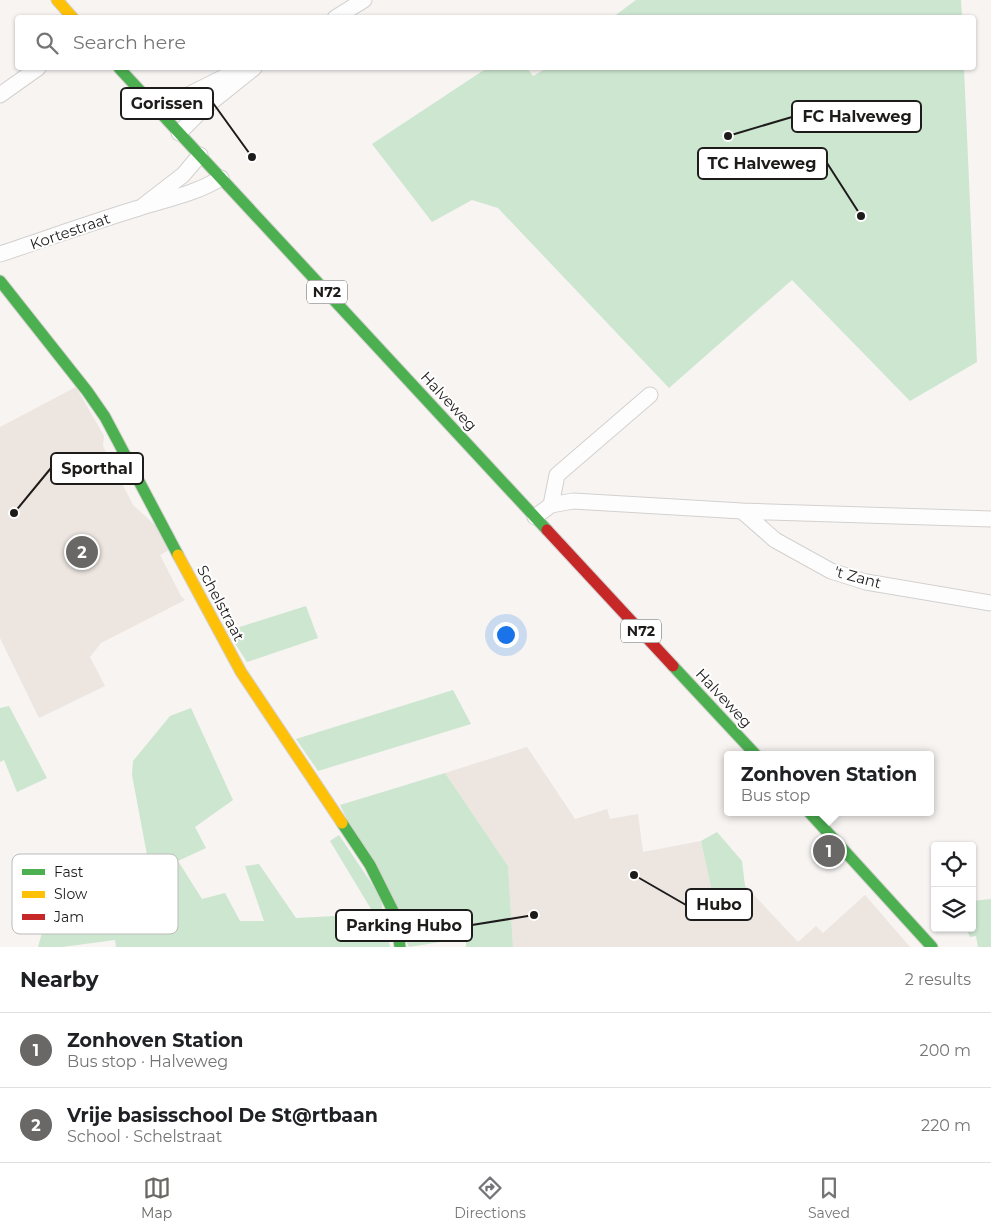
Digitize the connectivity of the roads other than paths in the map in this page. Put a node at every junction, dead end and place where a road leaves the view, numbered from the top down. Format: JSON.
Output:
{"nodes":[{"id":1,"x":57,"y":0,"type":"edge"},
{"id":2,"x":364,"y":0,"type":"edge"},
{"id":3,"x":70,"y":15,"type":"edge"},
{"id":4,"x":340,"y":15,"type":"edge"},
{"id":5,"x":35,"y":70,"type":"edge"},
{"id":6,"x":121,"y":70,"type":"edge"},
{"id":7,"x":239,"y":70,"type":"edge"},
{"id":8,"x":252,"y":70,"type":"edge"},
{"id":9,"x":0,"y":94,"type":"edge"},
{"id":10,"x":156,"y":108,"type":"junction"},
{"id":11,"x":179,"y":133,"type":"junction"},
{"id":12,"x":200,"y":155,"type":"junction"},
{"id":13,"x":221,"y":178,"type":"junction"},
{"id":14,"x":141,"y":207,"type":"junction"},
{"id":15,"x":0,"y":254,"type":"edge"},
{"id":16,"x":0,"y":281,"type":"edge"},
{"id":17,"x":650,"y":395,"type":"dead end"},
{"id":18,"x":551,"y":505,"type":"junction"},
{"id":19,"x":742,"y":511,"type":"junction"},
{"id":20,"x":535,"y":516,"type":"junction"},
{"id":21,"x":991,"y":520,"type":"edge"},
{"id":22,"x":991,"y":604,"type":"edge"},
{"id":23,"x":752,"y":751,"type":"edge"},
{"id":24,"x":813,"y":816,"type":"edge"},
{"id":25,"x":400,"y":947,"type":"edge"},
{"id":26,"x":932,"y":947,"type":"edge"}],
"edges":[{"from":1,"to":3,"type":"main road"},
{"from":2,"to":4,"type":"street"},
{"from":5,"to":9,"type":"street"},
{"from":6,"to":10,"type":"main road","name":"Halveweg","number":"N72"},
{"from":7,"to":10,"type":"street"},
{"from":8,"to":11,"type":"street"},
{"from":10,"to":11,"type":"main road","name":"Halveweg","number":"N72"},
{"from":11,"to":12,"type":"main road","name":"Halveweg","number":"N72"},
{"from":12,"to":13,"type":"main road","name":"Halveweg","number":"N72"},
{"from":12,"to":14,"type":"street","name":"Kortestraat"},
{"from":13,"to":14,"type":"street","name":"Kortestraat"},
{"from":13,"to":20,"type":"main road","name":"Halveweg","number":"N72"},
{"from":14,"to":15,"type":"street","name":"Kortestraat"},
{"from":16,"to":25,"type":"main road","name":"Schelstraat"},
{"from":17,"to":18,"type":"street"},
{"from":18,"to":19,"type":"street"},
{"from":18,"to":20,"type":"street"},
{"from":19,"to":21,"type":"street"},
{"from":19,"to":22,"type":"street","name":"'t Zant"},
{"from":20,"to":23,"type":"main road","name":"Halveweg","number":"N72"},
{"from":24,"to":26,"type":"main road"}]}
